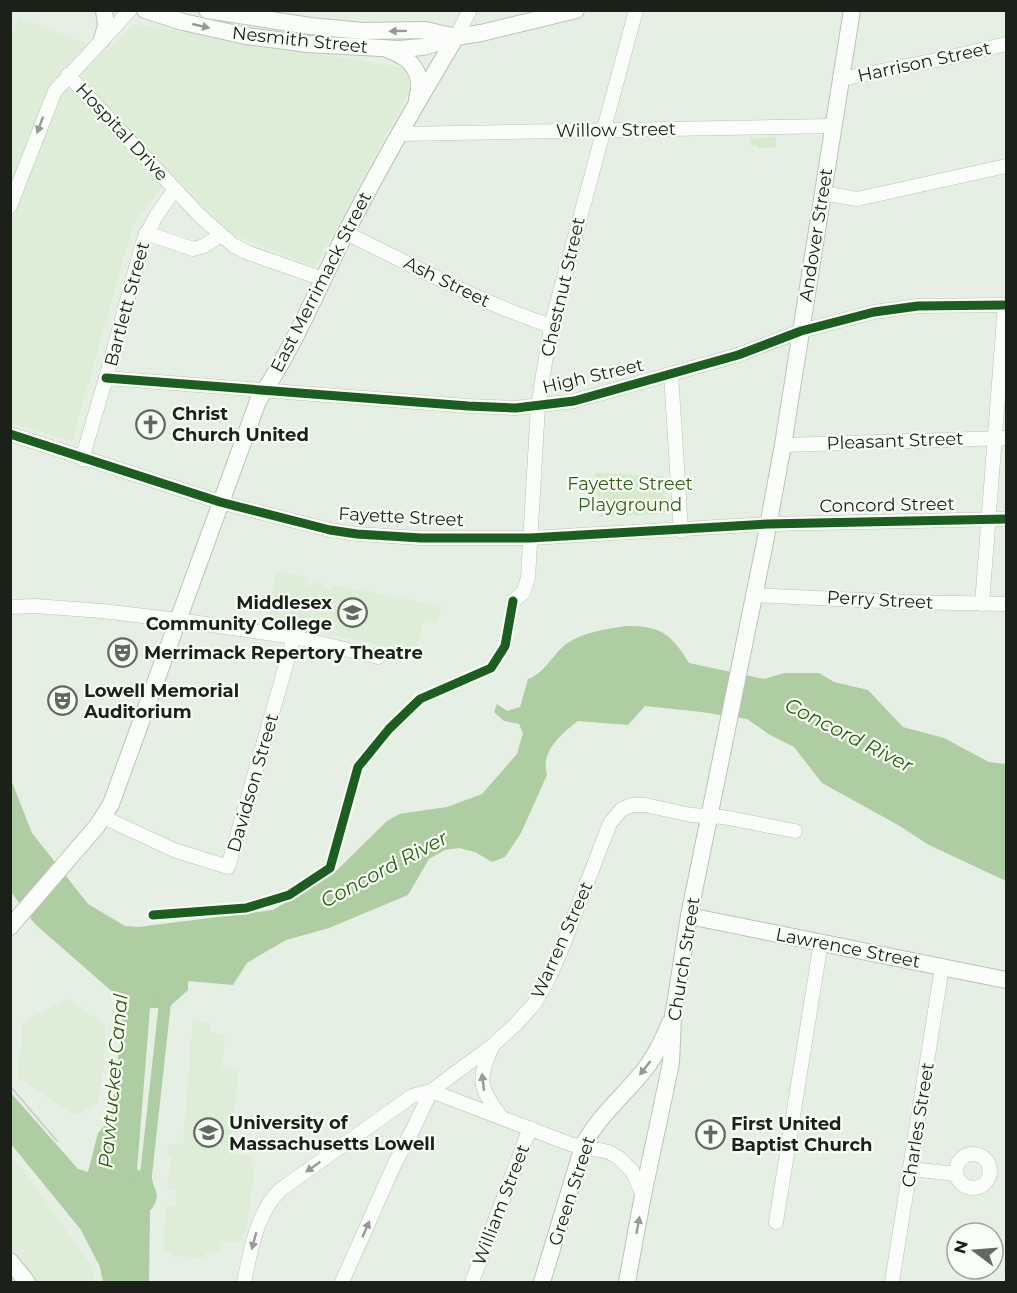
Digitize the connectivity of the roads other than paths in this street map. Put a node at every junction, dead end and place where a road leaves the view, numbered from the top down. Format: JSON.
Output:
{"nodes":[{"id":1,"x":104,"y":10,"type":"edge"},
{"id":2,"x":130,"y":10,"type":"edge"},
{"id":3,"x":145,"y":10,"type":"edge"},
{"id":4,"x":207,"y":10,"type":"edge"},
{"id":5,"x":470,"y":10,"type":"edge"},
{"id":6,"x":576,"y":10,"type":"edge"},
{"id":7,"x":636,"y":10,"type":"edge"},
{"id":8,"x":852,"y":10,"type":"edge"},
{"id":9,"x":456,"y":37,"type":"junction"},
{"id":10,"x":102,"y":40,"type":"junction"},
{"id":11,"x":1006,"y":44,"type":"edge"},
{"id":12,"x":383,"y":48,"type":"junction"},
{"id":13,"x":68,"y":75,"type":"junction"},
{"id":14,"x":841,"y":79,"type":"junction"},
{"id":15,"x":413,"y":111,"type":"junction"},
{"id":16,"x":833,"y":126,"type":"junction"},
{"id":17,"x":603,"y":130,"type":"junction"},
{"id":18,"x":400,"y":134,"type":"junction"},
{"id":19,"x":1006,"y":166,"type":"edge"},
{"id":20,"x":175,"y":189,"type":"junction"},
{"id":21,"x":822,"y":194,"type":"junction"},
{"id":22,"x":10,"y":206,"type":"edge"},
{"id":23,"x":346,"y":233,"type":"junction"},
{"id":24,"x":146,"y":234,"type":"junction"},
{"id":25,"x":221,"y":235,"type":"junction"},
{"id":26,"x":323,"y":279,"type":"junction"},
{"id":27,"x":1006,"y":305,"type":"edge"},
{"id":28,"x":551,"y":326,"type":"junction"},
{"id":29,"x":801,"y":331,"type":"junction"},
{"id":30,"x":671,"y":374,"type":"junction"},
{"id":31,"x":106,"y":378,"type":"junction"},
{"id":32,"x":265,"y":390,"type":"junction"},
{"id":33,"x":538,"y":406,"type":"junction"},
{"id":34,"x":10,"y":434,"type":"edge"},
{"id":35,"x":1001,"y":438,"type":"edge"},
{"id":36,"x":783,"y":445,"type":"junction"},
{"id":37,"x":82,"y":459,"type":"junction"},
{"id":38,"x":220,"y":502,"type":"junction"},
{"id":39,"x":988,"y":519,"type":"junction"},
{"id":40,"x":1006,"y":519,"type":"edge"},
{"id":41,"x":768,"y":524,"type":"junction"},
{"id":42,"x":681,"y":531,"type":"junction"},
{"id":43,"x":530,"y":538,"type":"junction"},
{"id":44,"x":753,"y":595,"type":"junction"},
{"id":45,"x":513,"y":601,"type":"dead end"},
{"id":46,"x":982,"y":604,"type":"junction"},
{"id":47,"x":1006,"y":604,"type":"edge"},
{"id":48,"x":10,"y":607,"type":"edge"},
{"id":49,"x":178,"y":620,"type":"junction"},
{"id":50,"x":745,"y":636,"type":"joint"},
{"id":51,"x":294,"y":637,"type":"junction"},
{"id":52,"x":378,"y":657,"type":"dead end"},
{"id":53,"x":710,"y":815,"type":"junction"},
{"id":54,"x":103,"y":817,"type":"junction"},
{"id":55,"x":795,"y":831,"type":"dead end"},
{"id":56,"x":689,"y":916,"type":"junction"},
{"id":57,"x":16,"y":920,"type":"edge"},
{"id":58,"x":820,"y":942,"type":"junction"},
{"id":59,"x":942,"y":967,"type":"junction"},
{"id":60,"x":1006,"y":980,"type":"edge"},
{"id":61,"x":673,"y":1017,"type":"junction"},
{"id":62,"x":493,"y":1045,"type":"junction"},
{"id":63,"x":431,"y":1091,"type":"junction"},
{"id":64,"x":501,"y":1117,"type":"junction"},
{"id":65,"x":530,"y":1128,"type":"junction"},
{"id":66,"x":583,"y":1146,"type":"junction"},
{"id":67,"x":911,"y":1169,"type":"junction"},
{"id":68,"x":956,"y":1174,"type":"dead end"},
{"id":69,"x":643,"y":1195,"type":"junction"},
{"id":70,"x":776,"y":1222,"type":"dead end"},
{"id":71,"x":10,"y":1261,"type":"edge"},
{"id":72,"x":27,"y":1282,"type":"edge"},
{"id":73,"x":244,"y":1282,"type":"edge"},
{"id":74,"x":342,"y":1282,"type":"edge"},
{"id":75,"x":472,"y":1282,"type":"edge"},
{"id":76,"x":542,"y":1282,"type":"edge"},
{"id":77,"x":627,"y":1282,"type":"edge"},
{"id":78,"x":892,"y":1282,"type":"edge"}],
"edges":[{"from":1,"to":10,"type":"main road"},
{"from":2,"to":10,"type":"street"},
{"from":3,"to":12,"type":"main road","name":"Nesmith Street","one_way":true},
{"from":9,"to":4,"type":"main road","name":"Nesmith Street","one_way":true},
{"from":5,"to":9,"type":"street","name":"East Merrimack Street"},
{"from":6,"to":9,"type":"main road","name":"Nesmith Street"},
{"from":7,"to":17,"type":"street","name":"Chestnut Street"},
{"from":8,"to":14,"type":"main road","name":"Andover Street"},
{"from":9,"to":12,"type":"main road","name":"Nesmith Street"},
{"from":9,"to":15,"type":"main road","name":"East Merrimack Street"},
{"from":10,"to":13,"type":"street"},
{"from":11,"to":14,"type":"street","name":"Harrison Street"},
{"from":12,"to":15,"type":"main road"},
{"from":13,"to":20,"type":"street","name":"Hospital Drive"},
{"from":13,"to":22,"type":"street","one_way":true},
{"from":14,"to":16,"type":"main road","name":"Andover Street"},
{"from":15,"to":18,"type":"main road","name":"East Merrimack Street"},
{"from":16,"to":17,"type":"street","name":"Willow Street"},
{"from":16,"to":21,"type":"main road","name":"Andover Street"},
{"from":17,"to":18,"type":"street","name":"Willow Street"},
{"from":17,"to":28,"type":"street","name":"Chestnut Street"},
{"from":18,"to":23,"type":"main road","name":"East Merrimack Street"},
{"from":19,"to":21,"type":"street"},
{"from":20,"to":24,"type":"street","name":"Bartlett Street"},
{"from":20,"to":25,"type":"street","name":"Hospital Drive"},
{"from":21,"to":29,"type":"main road","name":"Andover Street"},
{"from":23,"to":26,"type":"main road","name":"East Merrimack Street"},
{"from":23,"to":28,"type":"street","name":"Ash Street"},
{"from":24,"to":25,"type":"street"},
{"from":24,"to":31,"type":"street","name":"Bartlett Street"},
{"from":25,"to":26,"type":"street","name":"Hospital Drive"},
{"from":26,"to":32,"type":"main road","name":"East Merrimack Street"},
{"from":27,"to":29,"type":"street","name":"High Street"},
{"from":27,"to":35,"type":"street"},
{"from":28,"to":33,"type":"street","name":"Chestnut Street"},
{"from":29,"to":30,"type":"street","name":"High Street"},
{"from":29,"to":36,"type":"main road","name":"Andover Street"},
{"from":30,"to":33,"type":"street","name":"High Street"},
{"from":30,"to":42,"type":"street"},
{"from":31,"to":32,"type":"street","name":"High Street"},
{"from":31,"to":37,"type":"street","name":"Bartlett Street"},
{"from":32,"to":33,"type":"street","name":"High Street"},
{"from":32,"to":38,"type":"main road","name":"East Merrimack Street"},
{"from":33,"to":43,"type":"street","name":"Chestnut Street"},
{"from":34,"to":37,"type":"street","name":"Fayette Street"},
{"from":35,"to":36,"type":"street","name":"Pleasant Street"},
{"from":35,"to":39,"type":"street"},
{"from":36,"to":41,"type":"main road","name":"Andover Street"},
{"from":37,"to":38,"type":"street","name":"Fayette Street"},
{"from":38,"to":43,"type":"street","name":"Fayette Street"},
{"from":38,"to":49,"type":"main road","name":"East Merrimack Street"},
{"from":39,"to":40,"type":"street","name":"Concord Street"},
{"from":39,"to":41,"type":"street","name":"Concord Street"},
{"from":39,"to":46,"type":"street"},
{"from":41,"to":42,"type":"street","name":"Fayette Street"},
{"from":41,"to":44,"type":"main road","name":"Andover Street"},
{"from":42,"to":43,"type":"street","name":"Fayette Street"},
{"from":43,"to":45,"type":"street","name":"Chestnut Street"},
{"from":44,"to":46,"type":"street","name":"Perry Street"},
{"from":44,"to":50,"type":"main road","name":"Andover Street"},
{"from":46,"to":47,"type":"street","name":"Perry Street"},
{"from":48,"to":49,"type":"street"},
{"from":49,"to":51,"type":"street"},
{"from":49,"to":54,"type":"main road","name":"East Merrimack Street"},
{"from":50,"to":53,"type":"main road","name":"Church Street"},
{"from":51,"to":52,"type":"street"},
{"from":51,"to":54,"type":"street","name":"Davidson Street"},
{"from":53,"to":55,"type":"street","name":"Warren Street"},
{"from":53,"to":56,"type":"main road","name":"Church Street"},
{"from":53,"to":62,"type":"street","name":"Warren Street"},
{"from":54,"to":57,"type":"main road","name":"East Merrimack Street"},
{"from":56,"to":58,"type":"main road","name":"Lawrence Street"},
{"from":56,"to":61,"type":"main road","name":"Church Street"},
{"from":58,"to":59,"type":"main road","name":"Lawrence Street"},
{"from":58,"to":70,"type":"street"},
{"from":59,"to":60,"type":"main road","name":"Lawrence Street"},
{"from":59,"to":67,"type":"street","name":"Charles Street"},
{"from":61,"to":66,"type":"main road","name":"Green Street","one_way":true},
{"from":61,"to":69,"type":"main road","name":"Church Street"},
{"from":62,"to":63,"type":"street","name":"Warren Street"},
{"from":64,"to":62,"type":"street","one_way":true},
{"from":63,"to":64,"type":"street"},
{"from":63,"to":73,"type":"street","name":"Warren Street","one_way":true},
{"from":74,"to":63,"type":"street","one_way":true},
{"from":64,"to":65,"type":"street"},
{"from":65,"to":66,"type":"street"},
{"from":65,"to":75,"type":"street","name":"William Street"},
{"from":66,"to":69,"type":"street"},
{"from":66,"to":76,"type":"main road","name":"Green Street"},
{"from":67,"to":68,"type":"street"},
{"from":67,"to":78,"type":"street","name":"Charles Street"},
{"from":77,"to":69,"type":"main road","name":"Church Street","one_way":true},
{"from":71,"to":72,"type":"main road"}]}
